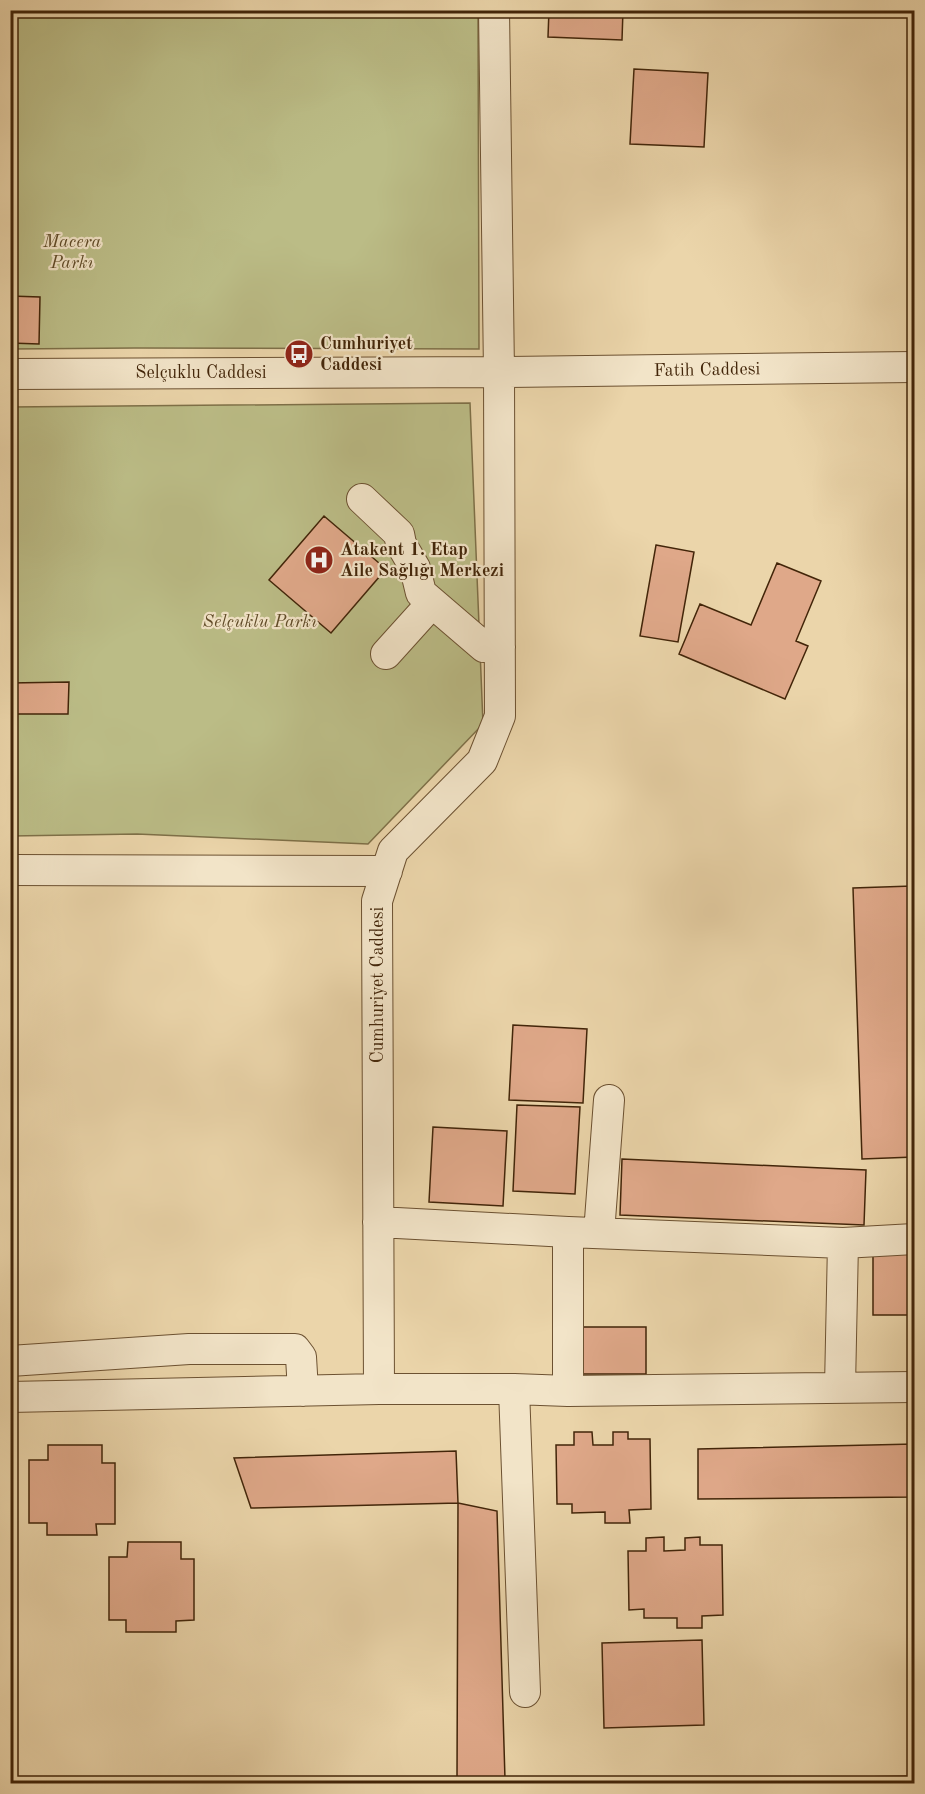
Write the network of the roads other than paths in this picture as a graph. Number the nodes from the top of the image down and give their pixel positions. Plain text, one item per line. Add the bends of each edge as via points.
1 (495, 10) edge
2 (914, 367) edge
3 (499, 372) junction
4 (10, 374) edge
5 (915, 388) edge
6 (362, 499) dead end
7 (432, 603) junction
8 (500, 647) junction
9 (386, 654) dead end
10 (10, 870) edge
11 (387, 871) junction
12 (609, 1100) dead end
13 (378, 1222) junction
14 (568, 1232) junction
15 (599, 1233) junction
16 (915, 1239) edge
17 (843, 1243) junction
18 (10, 1360) edge
19 (840, 1387) junction
20 (915, 1387) edge
21 (379, 1389) junction
22 (514, 1389) junction
23 (303, 1391) junction
24 (568, 1391) junction
25 (10, 1397) edge
26 (525, 1692) dead end

1 - 3 street, Cumhuriyet Caddesi
2 - 3 street, Fatih Caddesi
2 - 5 street
3 - 4 street, Selçuklu Caddesi
3 - 8 street, Cumhuriyet Caddesi
6 - 7 street via 399,534 415,568 421,593
7 - 8 street via 484,647
7 - 9 street
8 - 11 street, Cumhuriyet Caddesi via 500,716 482,761 393,851
10 - 11 street
11 - 13 street, Cumhuriyet Caddesi via 377,901
12 - 15 street
13 - 14 street
13 - 21 street, Cumhuriyet Caddesi
14 - 15 street
14 - 24 street
15 - 17 street
16 - 17 street
17 - 19 street
18 - 23 street via 189,1349 295,1349 301,1357
19 - 20 street
19 - 24 street
21 - 22 street
21 - 23 street
22 - 24 street
22 - 26 street
23 - 25 street

